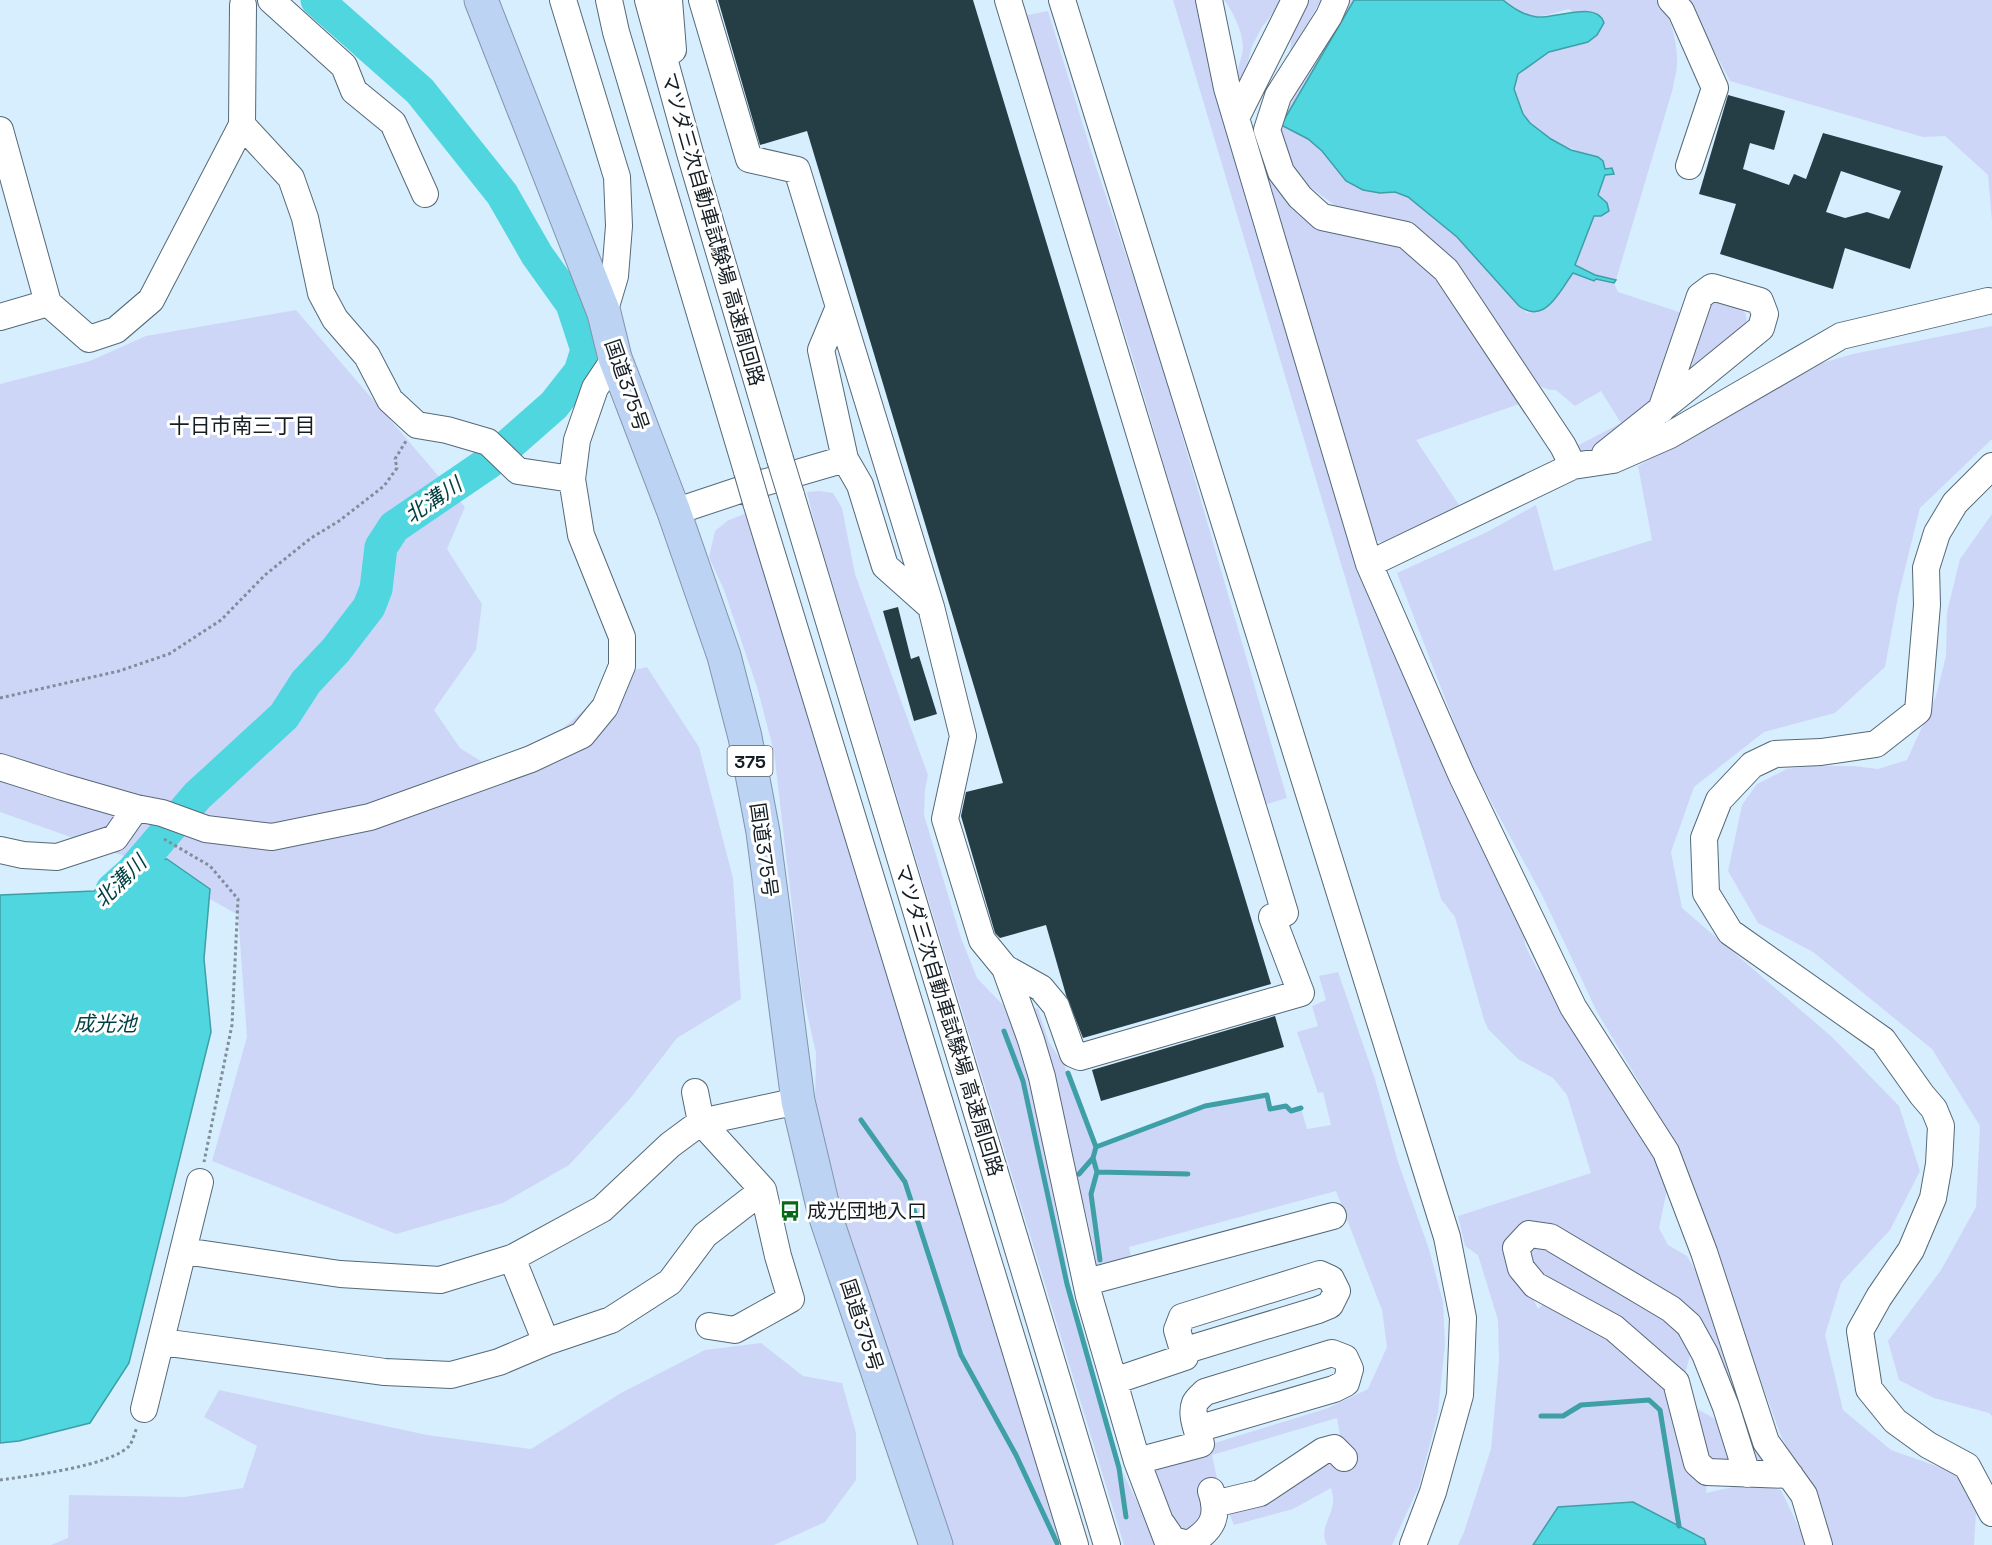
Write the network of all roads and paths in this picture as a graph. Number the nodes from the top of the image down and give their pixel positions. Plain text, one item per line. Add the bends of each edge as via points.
1 (271, 0) edge
2 (481, 0) edge
3 (609, 0) edge
4 (648, 0) edge
5 (669, 0) edge
6 (702, 0) edge
7 (1008, 0) edge
8 (1062, 0) edge
9 (1209, 0) edge
10 (1295, 0) edge
11 (1336, 0) edge
12 (1671, 0) edge
13 (243, 2) edge
14 (564, 6) edge
15 (675, 101) junction
16 (1236, 118) junction
17 (242, 125) junction
18 (0, 130) edge
19 (1689, 166) dead end
20 (425, 194) dead end
21 (1988, 301) dead end
22 (48, 303) junction
23 (839, 307) junction
24 (604, 313) junction
25 (0, 317) edge
26 (615, 358) junction
27 (1661, 410) junction
28 (417, 425) junction
29 (845, 459) junction
30 (1583, 464) junction
31 (1992, 466) edge
32 (572, 479) junction
33 (674, 512) junction
34 (1369, 564) junction
35 (931, 607) junction
36 (0, 698) edge
37 (0, 767) edge
38 (133, 812) junction
39 (0, 850) edge
40 (1005, 968) junction
41 (695, 1092) dead end
42 (798, 1101) junction
43 (701, 1122) junction
44 (200, 1182) joint
45 (763, 1190) junction
46 (1333, 1216) dead end
47 (184, 1251) junction
48 (512, 1258) junction
49 (1086, 1282) junction
50 (709, 1326) dead end
51 (162, 1342) junction
52 (546, 1342) junction
53 (1701, 1347) junction
54 (1183, 1351) junction
55 (1114, 1380) junction
56 (1681, 1403) junction
57 (144, 1408) joint
58 (1197, 1429) junction
59 (1344, 1458) dead end
60 (1137, 1461) junction
61 (1747, 1474) junction
62 (1790, 1475) junction
63 (0, 1480) edge
64 (1992, 1513) edge
65 (1160, 1521) junction
66 (936, 1545) edge
67 (1075, 1545) edge
68 (1107, 1545) edge
69 (1169, 1545) edge
70 (1413, 1545) edge
71 (1819, 1545) edge

1 - 20 street via 344,66 354,91 393,123
2 - 24 highway, 国道375号 / 375
3 - 67 street, bridge via 756,502
4 - 15 street, マツダ三次自動車試験場 高速周回路
5 - 15 street
6 - 23 street via 749,159 797,170
7 - 40 street via 1285,913 1272,917 1301,993 1080,1057 1073,1054 1056,1006 1041,988
8 - 70 street via 1447,1237 1463,1318 1460,1395 1433,1492
9 - 16 street
10 - 16 street
11 - 30 street via 1278,96 1270,119 1267,130 1281,172 1322,217 1406,235 1446,270 1563,446
12 - 19 street via 1681,11 1715,88
13 - 17 street
14 - 24 street via 617,177 615,276
15 - 68 street, マツダ三次自動車試験場 高速周回路, bridge
16 - 34 street
17 - 22 street via 151,300 116,330 89,339
17 - 28 street via 291,178 305,218 321,293 335,319 367,356 390,400
18 - 22 street
21 - 30 street via 1841,336 1670,435 1613,460
22 - 25 street
23 - 29 street via 821,350
23 - 35 street
24 - 26 highway, 国道375号 / 375
26 - 32 street via 595,388 577,440
26 - 33 highway, 国道375号 / 375
27 - 27 street via 1761,328 1765,314 1760,301 1712,287 1700,296
27 - 30 street
28 - 32 street via 488,442 518,471
28 - 36 path via 395,459 397,468 384,486 339,522 311,537 265,574 221,620 178,649 119,671
29 - 33 street
29 - 35 street via 860,485 885,566
30 - 34 street
31 - 64 street via 1955,502 1937,533 1926,568 1927,605 1918,711 1876,744 1775,754 1752,765 1719,800 1704,838 1706,893 1730,932 1883,1040 1934,1109 1941,1126 1933,1198 1911,1250 1860,1331 1869,1389 1895,1421 1967,1466
32 - 38 street via 581,535 622,637 622,666 605,707 582,735 531,759 380,814 272,837 206,829 162,813
33 - 42 highway, 国道375号 / 375 via 724,656 745,737 763,832
34 - 62 street via 1461,774 1574,1007 1666,1152 1704,1252 1766,1442
35 - 40 street via 963,736 945,819 982,940
37 - 38 street
38 - 39 street via 115,838 57,857
38 - 44 path via 210,866 238,898 232,1025
40 - 49 street via 1042,1077
41 - 43 street
42 - 43 street
42 - 66 highway, 国道375号 / 375 via 825,1215
43 - 45 street
43 - 48 street via 670,1145 602,1209
44 - 47 street
45 - 50 street via 791,1299 735,1330
45 - 52 street via 705,1235 670,1282 611,1320
46 - 49 street
47 - 48 street via 340,1274 441,1280
47 - 51 street
48 - 52 street
49 - 55 street
51 - 52 street via 385,1372 451,1375 499,1362
51 - 57 street
53 - 56 street
53 - 56 street via 1689,1325 1671,1308 1550,1237 1529,1234 1516,1248 1521,1268 1534,1285 1614,1328 1676,1382
53 - 61 street via 1726,1407
54 - 54 street via 1177,1330 1182,1317 1320,1274 1331,1279 1337,1291 1330,1305 1318,1310
54 - 55 street via 1185,1357
55 - 60 street
56 - 61 street via 1696,1463 1707,1472
57 - 63 path via 130,1445 109,1458
58 - 58 street via 1195,1404 1205,1392 1332,1353 1345,1358 1350,1369 1346,1383 1334,1389
58 - 60 street via 1201,1444
59 - 65 street via 1334,1448 1323,1451 1260,1493 1212,1497 1214,1521 1189,1544 1173,1540
60 - 65 street
61 - 62 street
62 - 71 street via 1804,1494
65 - 69 street

